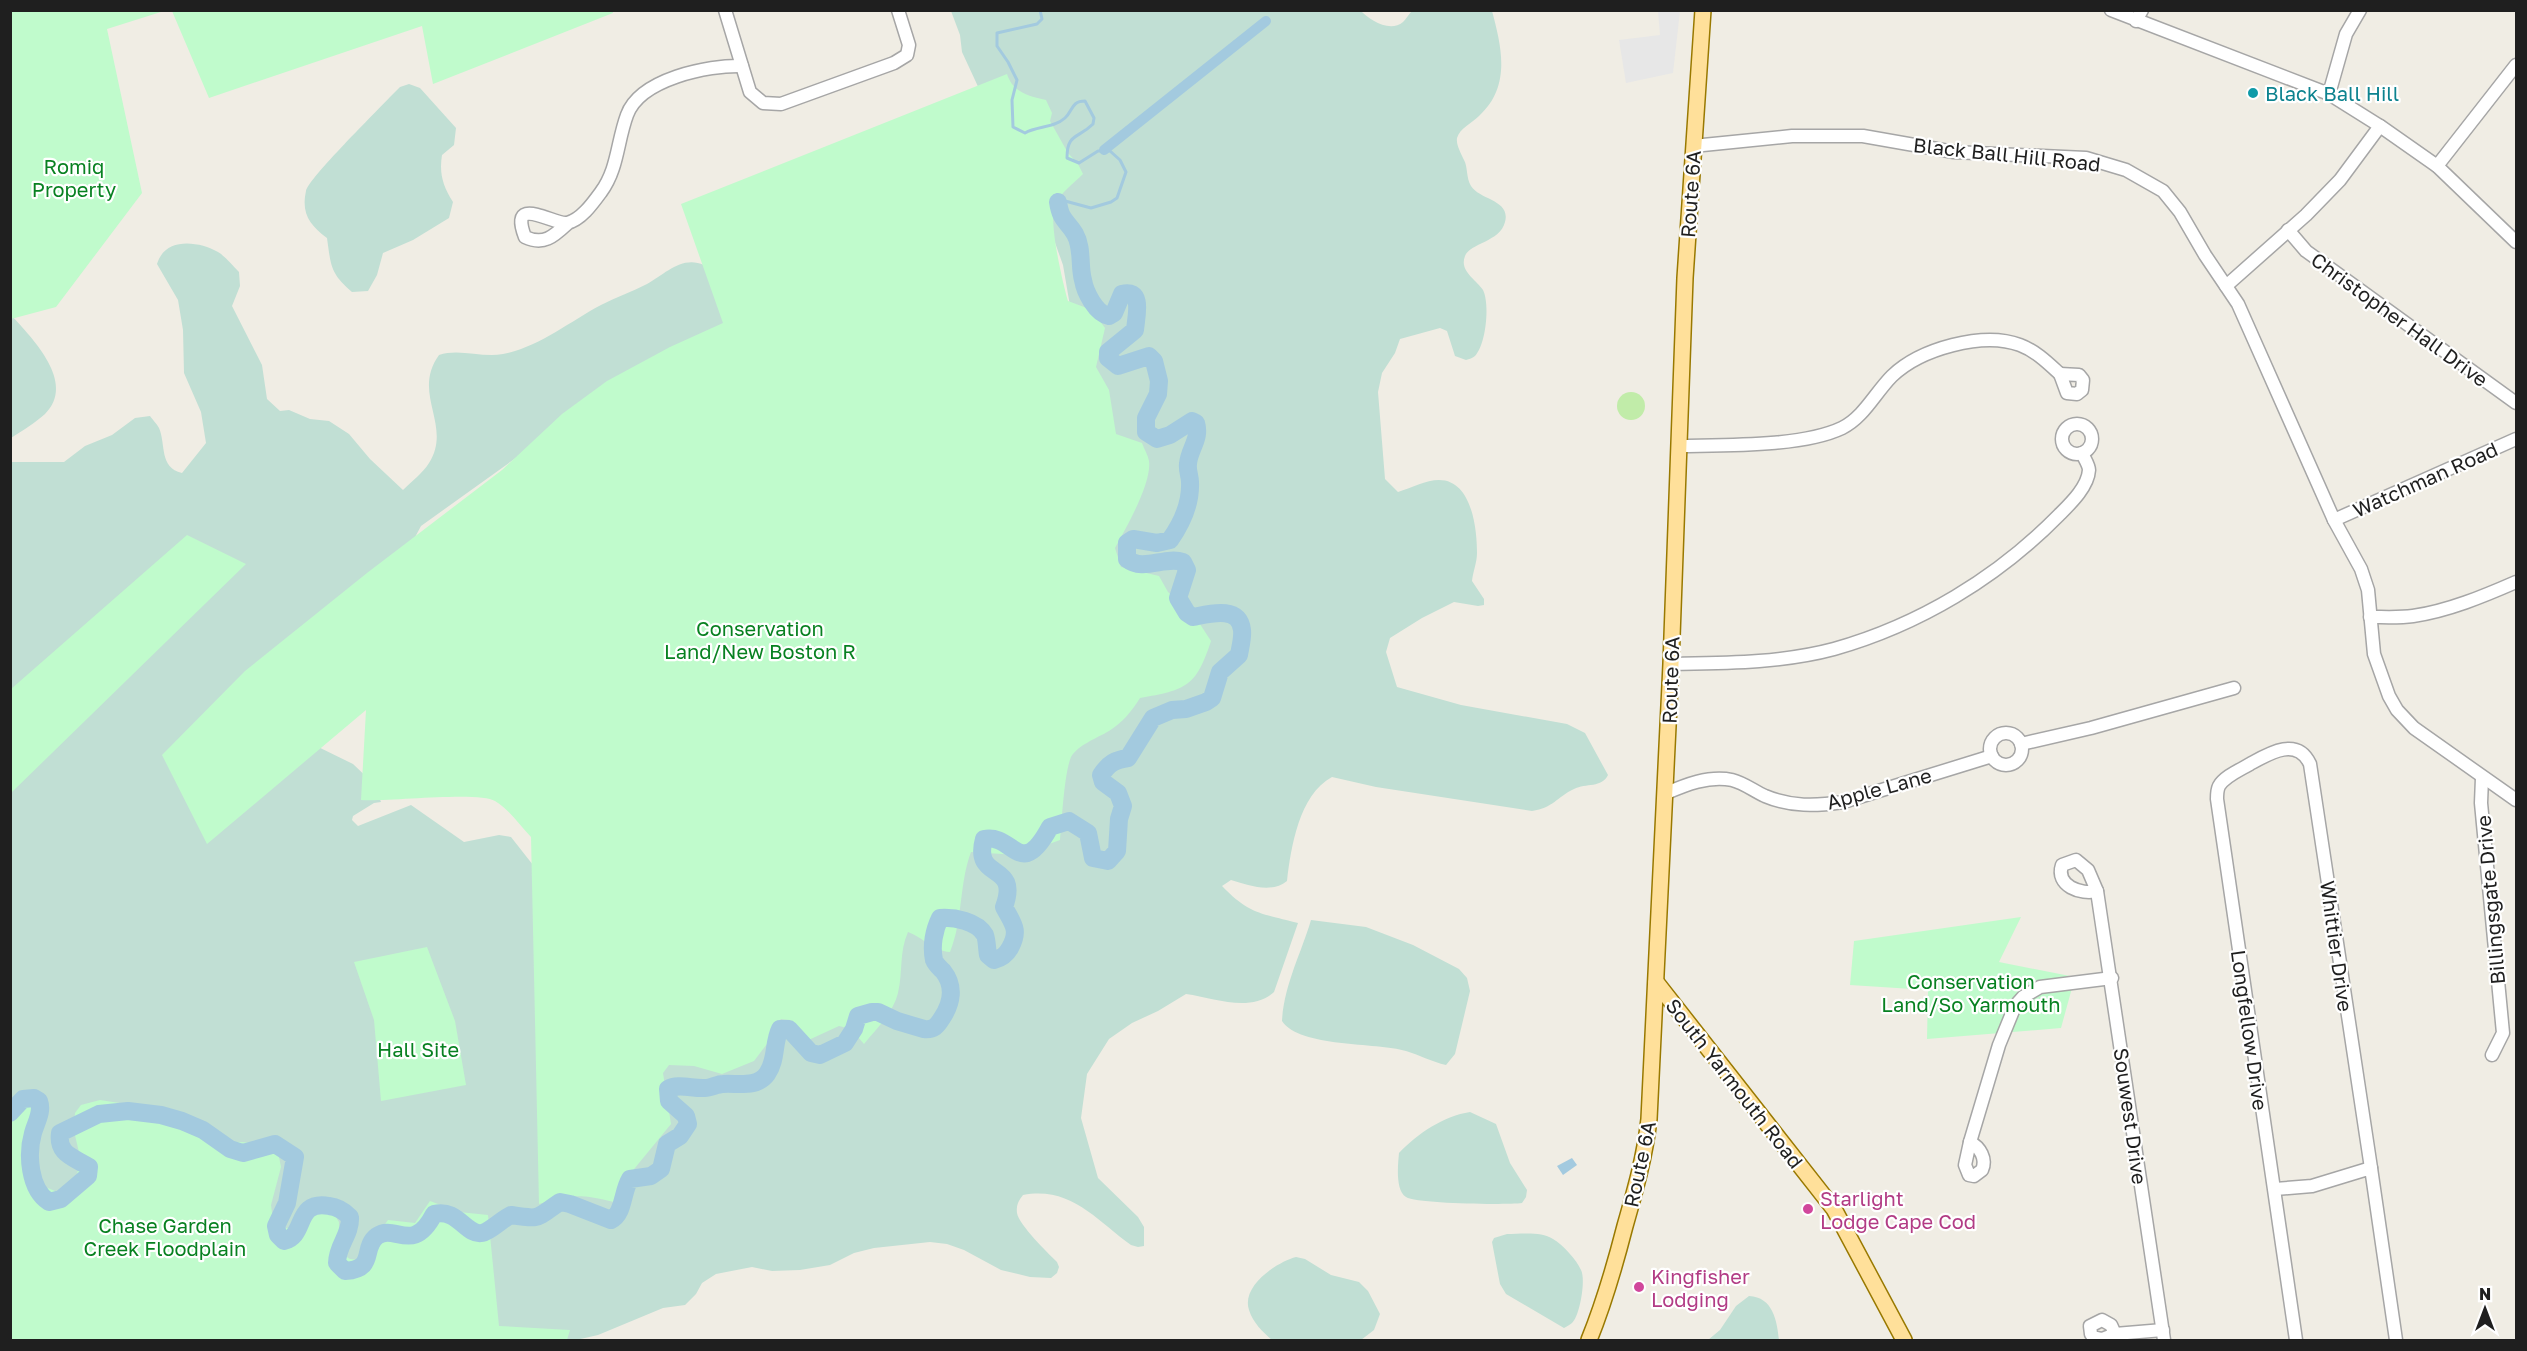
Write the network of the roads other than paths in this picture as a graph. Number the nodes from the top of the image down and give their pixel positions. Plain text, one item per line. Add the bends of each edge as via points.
1 (726, 10) edge
2 (898, 10) edge
3 (1703, 10) edge
4 (2111, 10) edge
5 (2360, 10) edge
6 (2139, 16) edge
7 (2517, 65) edge
8 (742, 66) junction
9 (2329, 94) junction
10 (2380, 126) junction
11 (1693, 146) junction
12 (2437, 166) junction
13 (568, 223) dead end
14 (2288, 230) junction
15 (2517, 242) edge
16 (2226, 286) junction
17 (2060, 374) dead end
18 (2517, 403) edge
19 (2517, 439) edge
20 (1680, 446) junction
21 (2082, 453) dead end
22 (2334, 519) junction
23 (2517, 582) edge
24 (2370, 616) junction
25 (1671, 664) junction
26 (2234, 688) dead end
27 (2021, 744) junction
28 (2276, 750) joint
29 (1992, 756) junction
30 (2482, 778) junction
31 (1664, 794) junction
32 (2517, 800) edge
33 (2097, 891) dead end
34 (2112, 978) junction
35 (1656, 982) junction
36 (2492, 1055) dead end
37 (1970, 1142) dead end
38 (2371, 1168) junction
39 (2275, 1189) junction
40 (2115, 1335) dead end
41 (2163, 1335) edge
42 (1589, 1341) edge
43 (1904, 1341) edge
44 (2296, 1341) edge
45 (2396, 1341) edge

1 - 8 street
2 - 8 street via 909,45 907,54 812,93 774,105 763,103 750,92
3 - 11 main road, Route 6A
4 - 6 street
5 - 9 street via 2346,33
6 - 9 street
7 - 12 street
8 - 13 street via 706,69 660,83 645,93 626,117 609,181 582,215
9 - 10 street
10 - 12 street
10 - 14 street via 2340,180
11 - 16 street, Black Ball Hill Road via 1792,136 1863,136 1954,152 2070,156 2102,161 2137,174 2163,190
11 - 20 main road, Route 6A
12 - 15 street
14 - 16 street
14 - 18 street, Christopher Hall Drive via 2306,251
16 - 22 street, Black Ball Hill Road via 2238,304
17 - 20 street via 2042,358 2014,343 1992,340 1957,344 1910,362 1883,386 1857,418 1842,428 1804,438
19 - 22 street, Watchman Road
20 - 25 main road, Route 6A
21 - 25 street via 2089,471 2085,483 2047,528 1983,580 1924,614 1833,649 1784,658
22 - 24 street, Black Ball Hill Road via 2364,575
23 - 24 street via 2428,613
24 - 30 street, Black Ball Hill Road via 2378,671 2397,710 2414,728
25 - 31 main road, Route 6A
26 - 27 street
27 - 29 street, Apple Lane via 2021,755 2015,763 2004,765
27 - 29 street via 2010,734 2000,735 1993,741
28 - 38 street, Whittier Drive via 2300,752 2310,764
28 - 39 street, Longfellow Drive via 2223,781 2217,793
29 - 31 street, Apple Lane via 1822,805 1783,803 1740,783 1719,779 1689,784
30 - 32 street, Black Ball Hill Road
30 - 36 street, Billingsgate Drive via 2481,803 2503,1033
31 - 35 main road, Route 6A
33 - 34 street, Souwest Drive
34 - 37 street via 2040,987 2015,1006
34 - 41 street, Souwest Drive
35 - 42 main road, Route 6A via 1645,1150 1612,1276
35 - 43 main road, South Yarmouth Road via 1834,1209
38 - 39 street via 2312,1186
38 - 45 street, Whittier Drive
39 - 44 street, Longfellow Drive
40 - 41 street

